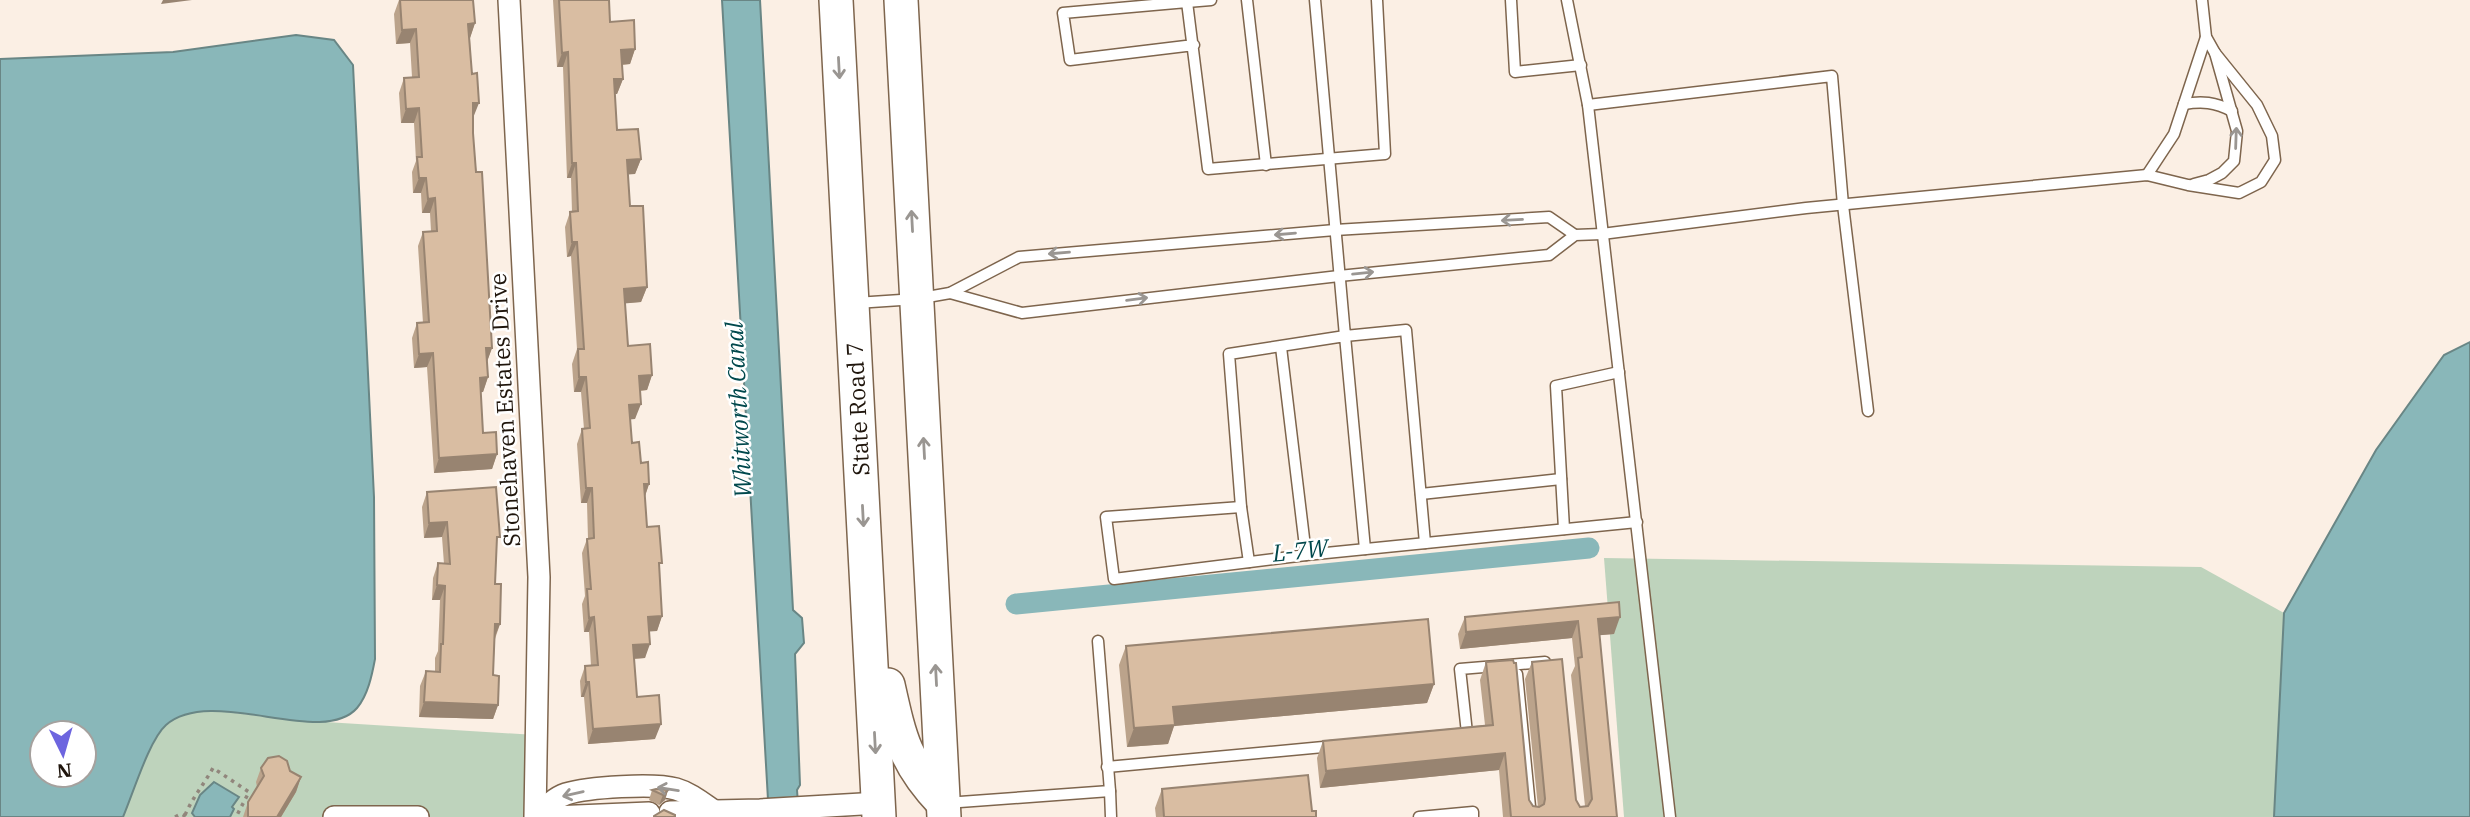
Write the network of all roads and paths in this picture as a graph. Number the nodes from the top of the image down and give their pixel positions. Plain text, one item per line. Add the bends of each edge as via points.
1 (509, 0) edge
2 (836, 0) edge
3 (901, 0) edge
4 (1211, 0) edge
5 (1247, 0) edge
6 (1315, 0) edge
7 (1377, 0) edge
8 (1511, 0) edge
9 (1567, 0) edge
10 (2202, 0) edge
11 (1187, 2) junction
12 (2206, 37) junction
13 (1194, 46) junction
14 (2215, 53) junction
15 (1581, 65) junction
16 (2184, 104) junction
17 (1588, 105) junction
18 (2232, 111) junction
19 (1329, 159) junction
20 (1266, 165) junction
21 (2147, 175) junction
22 (2188, 185) junction
23 (1843, 205) junction
24 (1335, 230) junction
25 (1602, 234) junction
26 (1575, 235) junction
27 (1339, 276) junction
28 (950, 293) junction
29 (916, 299) junction
30 (852, 304) junction
31 (1345, 336) junction
32 (1281, 346) junction
33 (1619, 372) junction
34 (1868, 411) dead end
35 (1561, 479) junction
36 (1421, 494) junction
37 (1241, 507) junction
38 (1637, 522) junction
39 (1564, 529) junction
40 (1425, 543) junction
41 (1365, 549) junction
42 (1306, 555) junction
43 (1249, 562) junction
44 (866, 580) junction
45 (1098, 641) dead end
46 (1562, 661) edge
47 (1516, 665) junction
48 (1453, 735) edge
49 (1344, 745) edge
50 (1107, 767) junction
51 (617, 789) junction
52 (1110, 791) junction
53 (247, 796) junction
54 (253, 800) edge
55 (944, 810) edge
56 (714, 811) junction
57 (884, 812) edge
58 (186, 816) edge
59 (618, 816) edge
60 (175, 817) edge
61 (236, 817) edge
62 (334, 817) edge
63 (418, 817) edge
64 (536, 817) edge
65 (553, 817) edge
66 (1111, 817) edge
67 (1419, 817) edge
68 (1473, 817) edge
69 (1531, 817) edge
70 (1670, 817) edge

1 - 64 street, Stonehaven Estates Drive via 539,577
2 -> 30 main road, State Road 7
29 -> 3 main road
4 - 11 lane
5 - 20 lane
6 - 19 lane
7 - 19 lane via 1385,154
8 - 15 lane via 1515,72
9 - 15 lane
10 - 12 lane
11 - 13 lane
11 - 13 lane via 1063,13 1070,60
12 - 14 lane
12 - 16 lane
13 - 20 lane via 1208,169
14 - 18 lane
14 - 22 lane via 2257,105 2272,136 2275,160 2261,182 2239,194
15 - 17 lane
16 - 18 lane via 2200,101
16 - 21 lane via 2174,134
17 - 23 lane via 1832,76
17 - 25 lane
22 -> 18 lane via 2222,173 2234,161 2237,131
19 - 20 lane
19 - 24 lane
21 - 22 lane
21 - 23 lane
23 - 25 lane
23 - 34 lane
26 -> 24 lane via 1549,217
24 - 27 lane
24 -> 28 lane via 1019,257
25 - 26 lane
25 - 33 lane
27 -> 26 lane via 1549,255
28 -> 27 lane via 1023,313
27 - 31 lane
28 - 29 lane
29 - 30 lane
55 -> 29 main road
30 -> 44 main road, State Road 7
31 - 32 lane
31 - 36 lane via 1406,330
31 - 41 lane
32 - 37 lane via 1229,354
32 - 42 lane
33 - 35 lane via 1556,386
33 - 38 lane
35 - 36 lane
35 - 39 lane
36 - 40 lane
37 - 43 lane
37 - 43 lane via 1106,517 1114,579
38 - 39 lane
38 - 70 lane
39 - 40 lane
40 - 41 lane
41 - 42 lane
42 - 43 lane
44 - 55 main road via 898,732 912,767
44 -> 57 main road, State Road 7
45 - 50 lane
46 - 47 lane
47 - 48 lane via 1460,669 1467,733
47 - 69 lane
49 - 50 lane
50 - 52 lane
56 -> 51 street, Stonehaven Estates Drive via 691,795 663,786
51 - 59 street
51 -> 64 street, Stonehaven Estates Drive via 566,794
52 - 55 lane
52 - 66 lane
53 - 54 path
53 - 58 path via 249,792 213,768 194,794
53 - 61 path
56 - 57 street via 805,808
56 - 59 street
58 - 60 path
59 - 65 street
62 - 63 street
67 - 68 lane via 1473,812

